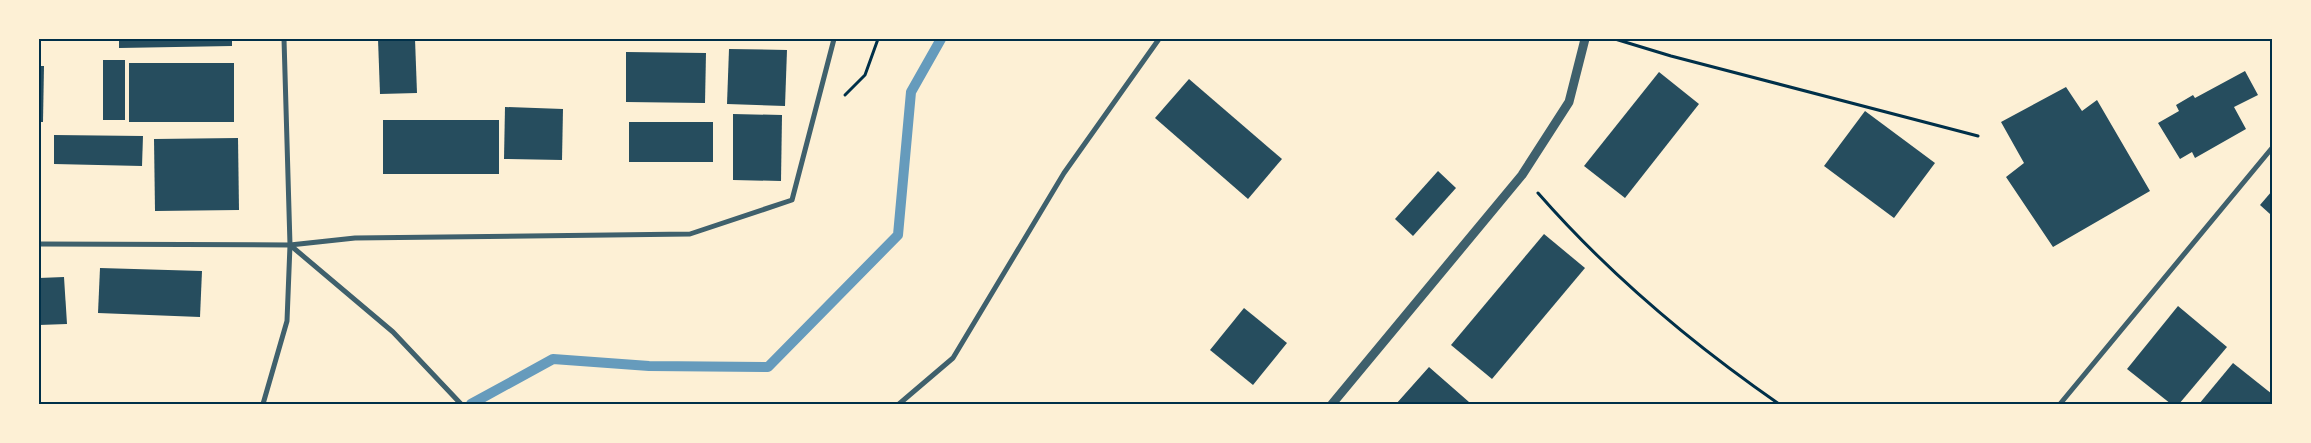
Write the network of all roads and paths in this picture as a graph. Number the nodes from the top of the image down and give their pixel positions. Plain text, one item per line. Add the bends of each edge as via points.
1 (284, 39) edge
2 (834, 39) edge
3 (878, 39) edge
4 (1159, 39) edge
5 (1584, 39) edge
6 (1615, 39) edge
7 (845, 95) dead end
8 (1978, 136) dead end
9 (2272, 148) edge
10 (1522, 175) junction
11 (39, 244) edge
12 (290, 245) junction
13 (263, 404) edge
14 (461, 404) edge
15 (899, 404) edge
16 (1332, 404) edge
17 (1779, 404) edge
18 (2060, 404) edge

1 - 12 street
2 - 12 street via 792,200 690,234 355,238
3 - 7 path via 865,75
4 - 15 street via 1064,173 953,358
5 - 10 street via 1569,102
6 - 8 path
9 - 18 street
10 - 16 street
10 - 17 path via 1647,303 1723,365
11 - 12 street
12 - 13 street via 287,321
12 - 14 street via 394,332

